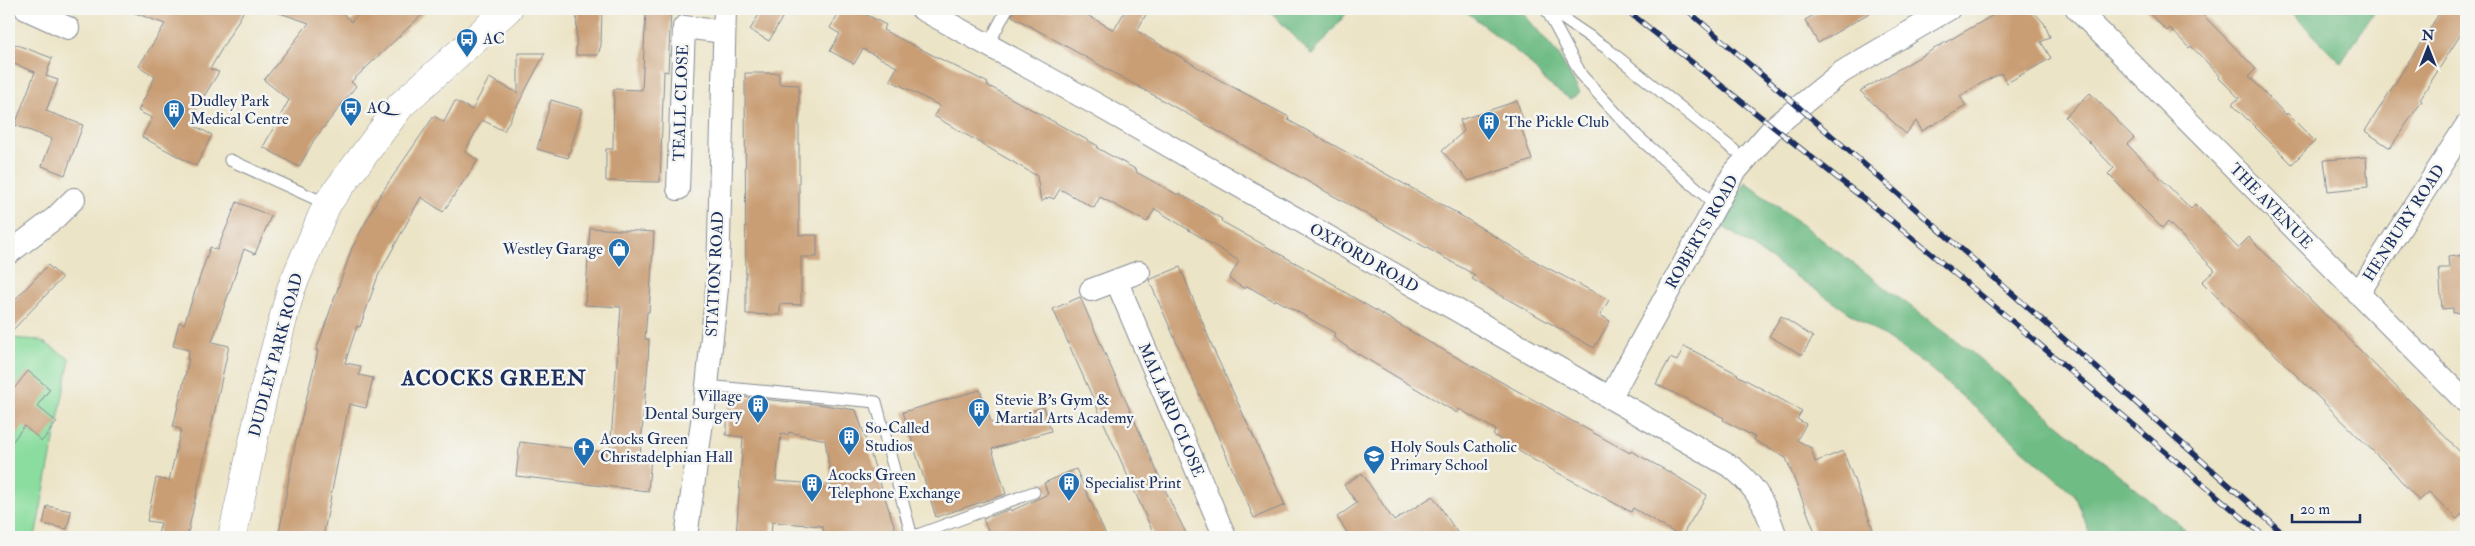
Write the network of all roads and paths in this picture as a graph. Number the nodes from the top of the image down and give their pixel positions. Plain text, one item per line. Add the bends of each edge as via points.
1 (26, 9) edge
2 (508, 9) edge
3 (725, 9) edge
4 (922, 9) edge
5 (1007, 9) edge
6 (1548, 9) edge
7 (1949, 9) edge
8 (2077, 9) edge
9 (68, 28) dead end
10 (724, 32) junction
11 (988, 45) junction
12 (2466, 126) edge
13 (1734, 150) dead end
14 (230, 160) dead end
15 (678, 188) dead end
16 (74, 199) dead end
17 (327, 204) junction
18 (1716, 205) junction
19 (9, 253) edge
20 (1139, 272) dead end
21 (1117, 282) junction
22 (1091, 290) dead end
23 (2358, 294) junction
24 (707, 386) junction
25 (1610, 398) junction
26 (2466, 402) edge
27 (1034, 492) dead end
28 (232, 537) edge
29 (686, 537) edge
30 (912, 537) edge
31 (1225, 537) edge
32 (1776, 537) edge

1 - 9 street
2 - 17 main road, DUDLEY PARK ROAD via 401,105
3 - 10 street, STATION ROAD
4 - 11 street, OXFORD ROAD
5 - 11 lane
6 - 13 lane via 1605,47
6 - 18 lane via 1582,76 1638,137
7 - 18 street, ROBERTS ROAD via 1842,72 1774,127 1733,174
8 - 23 street, THE AVENUE
10 - 15 street, TEALL CLOSE via 684,27
10 - 24 street, STATION ROAD via 718,278
11 - 25 street, OXFORD ROAD
12 - 23 street, HENBURY ROAD
14 - 17 lane
16 - 19 street
17 - 28 main road, DUDLEY PARK ROAD via 291,289 266,383
18 - 25 street, ROBERTS ROAD
20 - 21 street
21 - 22 street
21 - 31 street, MALLARD CLOSE
23 - 26 street, THE AVENUE
24 - 29 street, STATION ROAD
24 - 30 lane via 876,402
25 - 32 street, OXFORD ROAD via 1733,468 1752,483
27 - 30 lane

